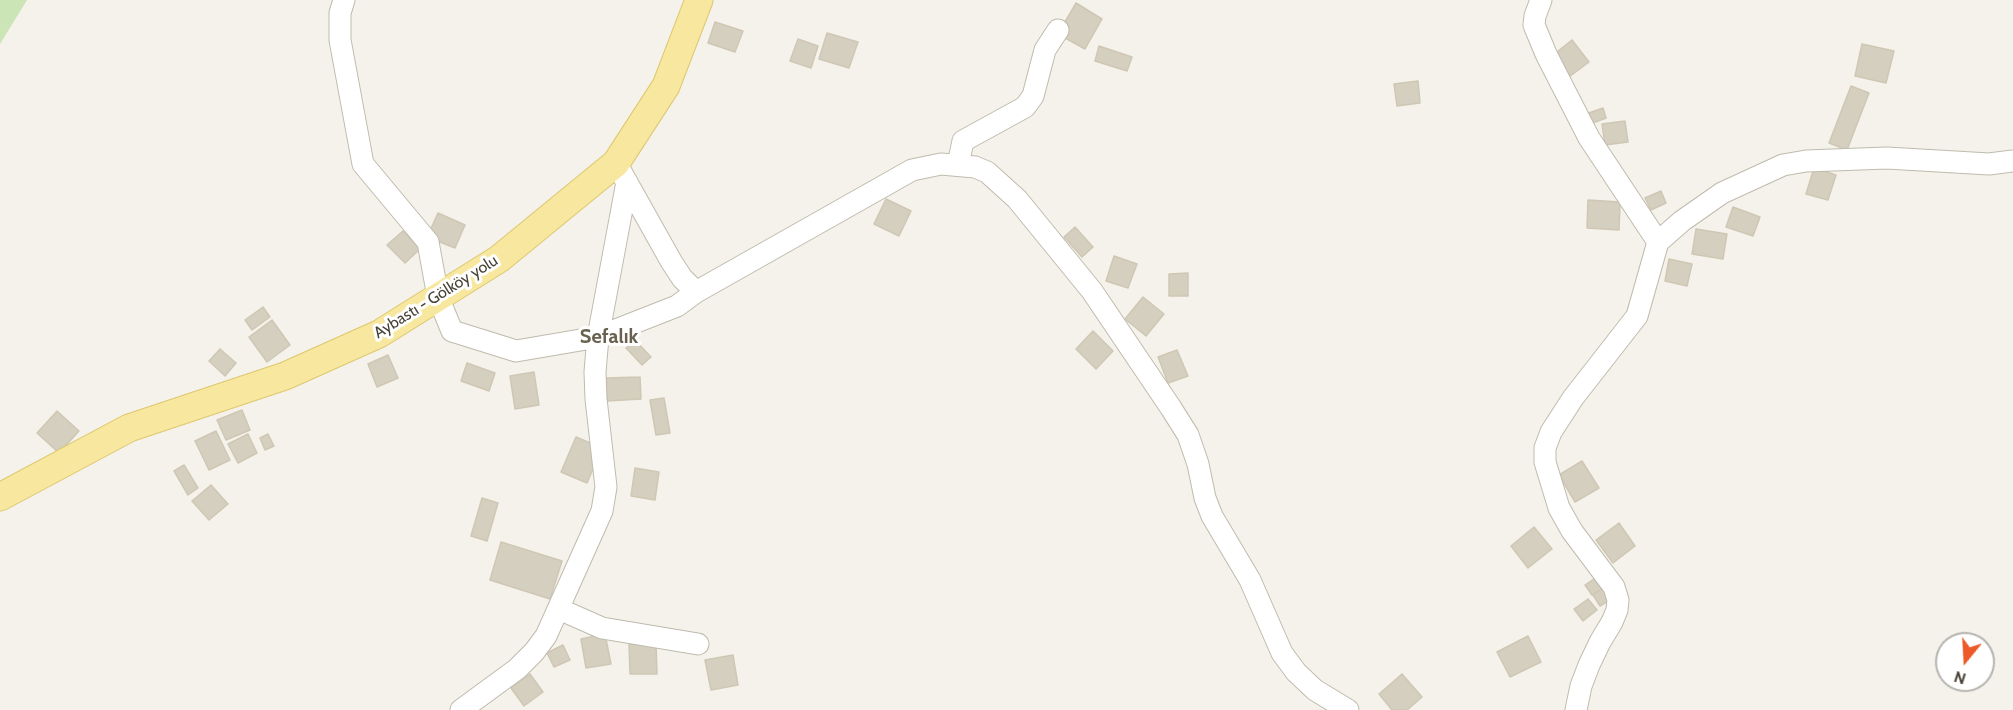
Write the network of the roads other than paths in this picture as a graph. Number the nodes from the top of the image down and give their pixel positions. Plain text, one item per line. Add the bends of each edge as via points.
1 (344, 0) edge
2 (699, 0) edge
3 (1541, 0) edge
4 (1058, 30) dead end
5 (2013, 161) edge
6 (958, 165) junction
7 (621, 173) junction
8 (1658, 242) junction
9 (696, 292) junction
10 (438, 297) junction
11 (598, 338) junction
12 (0, 497) edge
13 (559, 609) junction
14 (698, 644) dead end
15 (461, 710) edge
16 (1347, 710) edge
17 (1576, 710) edge

1 - 10 street via 340,40 363,164 428,242
2 - 7 main road, Aybastı - Gölköy yolu via 666,86
3 - 8 street via 1534,25 1546,54 1589,138
4 - 6 street via 1045,50 1029,102 963,141
5 - 8 street via 1989,164 1887,158 1784,165 1722,193
6 - 9 street via 912,170
6 - 16 street via 975,166 987,172 1017,199 1092,291 1188,435 1212,516 1250,580 1282,653 1315,690
7 - 9 street via 671,261
7 - 10 main road, Aybastı - Gölköy yolu
7 - 11 street
8 - 17 street via 1637,315 1573,398 1545,448 1545,462 1559,508 1609,579 1618,600 1612,622 1589,665
9 - 11 street via 677,306
10 - 11 street via 452,331 516,351
10 - 12 main road, Aybastı - Gölköy yolu via 380,334 285,376 129,428
11 - 13 street via 596,399 606,487 602,511
13 - 14 street via 602,628
13 - 15 street via 534,652

